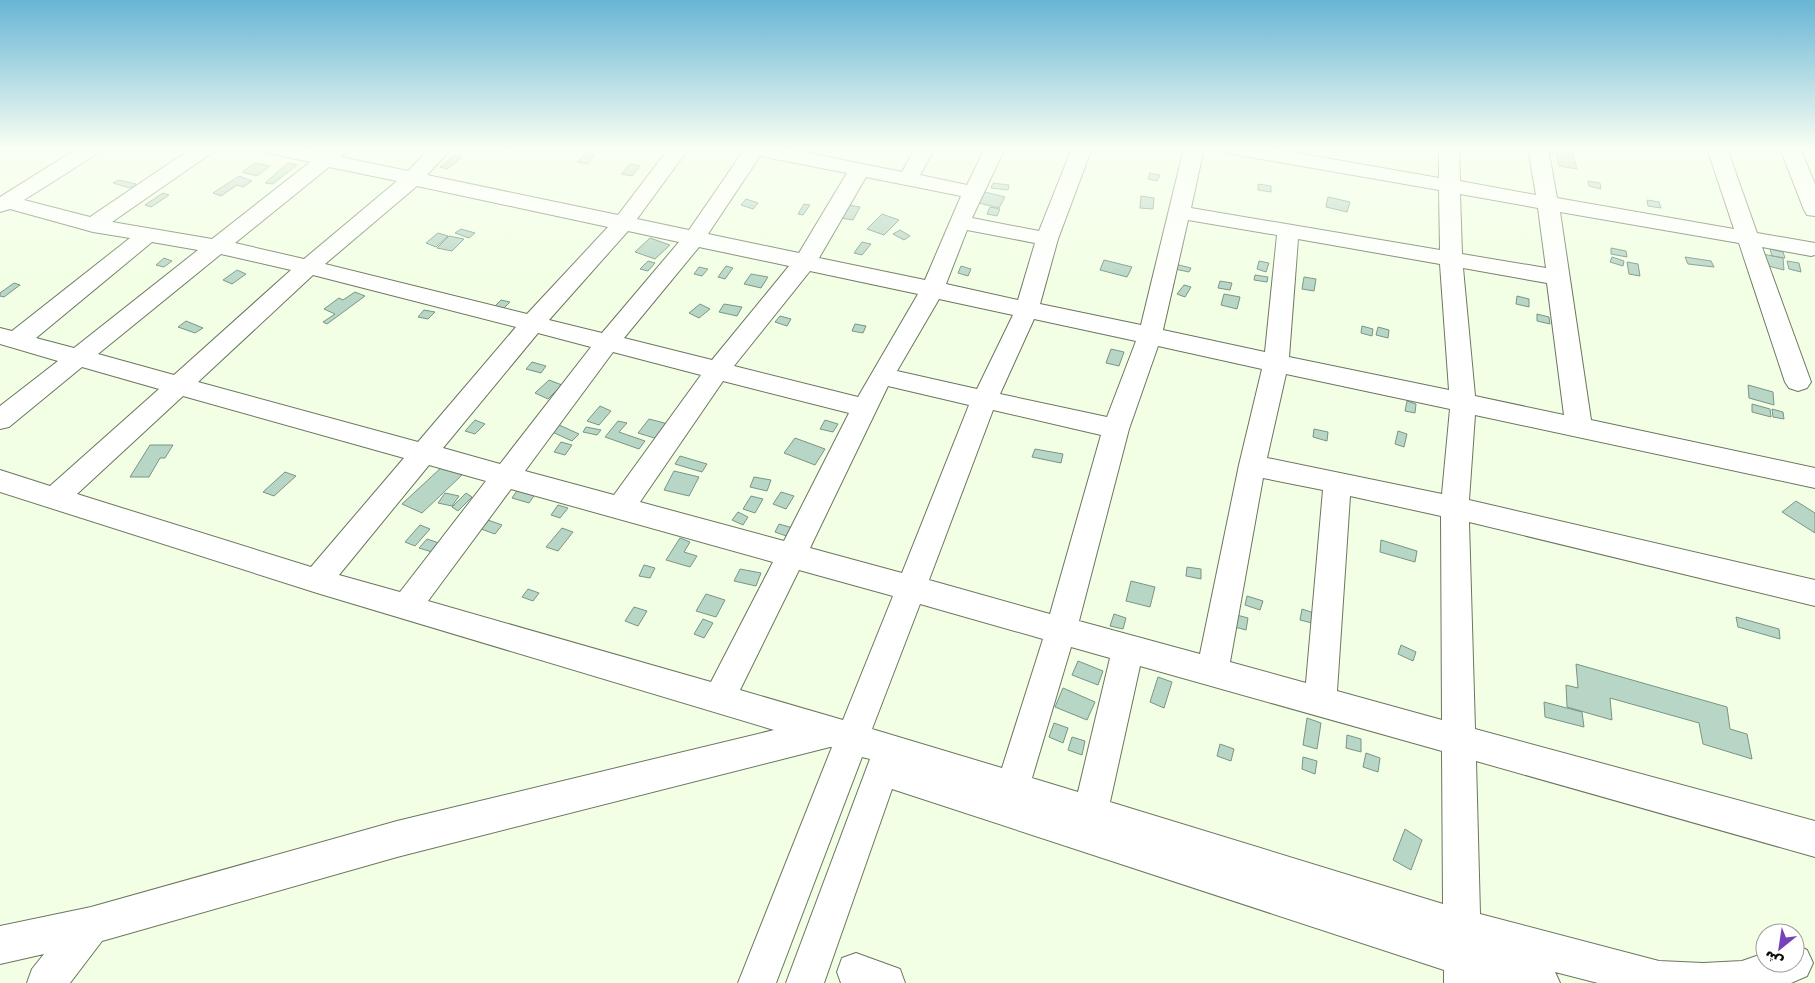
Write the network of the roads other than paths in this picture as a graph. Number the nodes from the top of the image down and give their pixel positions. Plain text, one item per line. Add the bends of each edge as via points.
1 (20, 194) edge
2 (139, 194) edge
3 (281, 194) edge
4 (393, 194) edge
5 (485, 194) edge
6 (645, 194) edge
7 (724, 194) edge
8 (845, 194) edge
9 (972, 194) edge
10 (1064, 194) edge
11 (1183, 194) edge
12 (1450, 194) edge
13 (1490, 194) edge
14 (1546, 194) edge
15 (1733, 194) edge
16 (1808, 194) edge
17 (4, 204) edge
18 (1548, 204) junction
19 (1815, 210) edge
20 (1179, 212) junction
21 (959, 222) junction
22 (623, 224) junction
23 (93, 225) junction
24 (1288, 232) junction
25 (146, 236) junction
26 (1748, 238) junction
27 (694, 239) junction
28 (1047, 239) junction
29 (215, 246) junction
30 (1811, 249) dead end
31 (1451, 259) junction
32 (805, 262) junction
33 (309, 267) junction
34 (1557, 277) junction
35 (932, 290) junction
36 (1027, 310) junction
37 (531, 325) junction
38 (1150, 336) junction
39 (8, 338) edge
40 (606, 344) junction
41 (76, 357) junction
42 (1276, 363) junction
43 (717, 371) junction
44 (881, 376) junction
45 (1798, 382) dead end
46 (179, 386) junction
47 (985, 398) junction
48 (1462, 403) junction
49 (865, 408) junction
50 (0, 420) edge
51 (1116, 428) junction
52 (1579, 428) junction
53 (423, 453) junction
54 (1252, 464) junction
55 (505, 476) junction
56 (1815, 478) edge
57 (0, 481) edge
58 (1337, 483) junction
59 (55, 498) junction
60 (620, 508) junction
61 (1455, 508) junction
62 (791, 555) junction
63 (316, 581) junction
64 (911, 588) junction
65 (1815, 593) edge
66 (406, 606) junction
67 (1061, 630) junction
68 (1128, 648) junction
69 (1212, 672) junction
70 (720, 698) junction
71 (1320, 701) junction
72 (841, 735) junction
73 (1459, 740) junction
74 (1012, 788) junction
75 (1090, 813) junction
76 (1815, 838) edge
77 (92, 926) junction
78 (0, 944) edge
79 (1462, 956) edge
80 (1763, 973) edge
81 (46, 983) edge
82 (757, 983) edge
83 (805, 983) edge
84 (1541, 983) edge

1 - 17 street
2 - 23 street
3 - 29 street
4 - 33 street
5 - 22 street
6 - 22 street
7 - 27 street
8 - 32 street
9 - 21 street
10 - 28 street
11 - 20 street
12 - 31 street
13 - 18 street
14 - 18 street
15 - 26 street
16 - 19 street
17 - 23 street
18 - 26 street
18 - 34 street
20 - 24 street
20 - 38 street
21 - 28 street
21 - 35 street
22 - 27 street
22 - 37 street
23 - 25 street
24 - 31 street
24 - 42 street
25 - 29 street
25 - 39 street
26 - 30 street
26 - 45 street
27 - 32 street
27 - 40 street
28 - 36 street
29 - 33 street
29 - 41 street
31 - 34 street
31 - 48 street
32 - 35 street
32 - 43 street
33 - 37 street
33 - 46 street
34 - 52 street
35 - 36 street
35 - 44 street
36 - 38 street
36 - 47 street
37 - 40 street
37 - 53 street
38 - 42 street
38 - 51 street
39 - 41 street
40 - 43 street
40 - 55 street
41 - 46 street
41 - 50 street
42 - 48 street
42 - 54 street
43 - 49 street
43 - 60 street
44 - 47 street
44 - 49 street
46 - 53 street
46 - 59 street
47 - 51 street
47 - 64 street
48 - 52 street
48 - 61 street
49 - 62 street
51 - 67 street
52 - 56 street
53 - 55 street
53 - 63 street
54 - 58 street
54 - 69 street
55 - 60 street
55 - 66 street
57 - 59 street
58 - 61 street
58 - 71 street
59 - 63 street
60 - 62 street
61 - 65 street
61 - 73 street
62 - 64 street
62 - 70 street
63 - 66 street
64 - 67 street
64 - 72 street
66 - 70 street
67 - 68 street
67 - 74 street
68 - 69 street
68 - 75 street
69 - 71 street
70 - 72 street
71 - 73 street
72 - 74 street
72 - 77 street via 398,839
72 - 82 street
73 - 76 street
73 - 79 street
74 - 75 street
75 - 79 street
77 - 78 street
77 - 81 street
79 - 80 street via 1659,980 1742,980
79 - 83 street via 882,770
79 - 84 street

